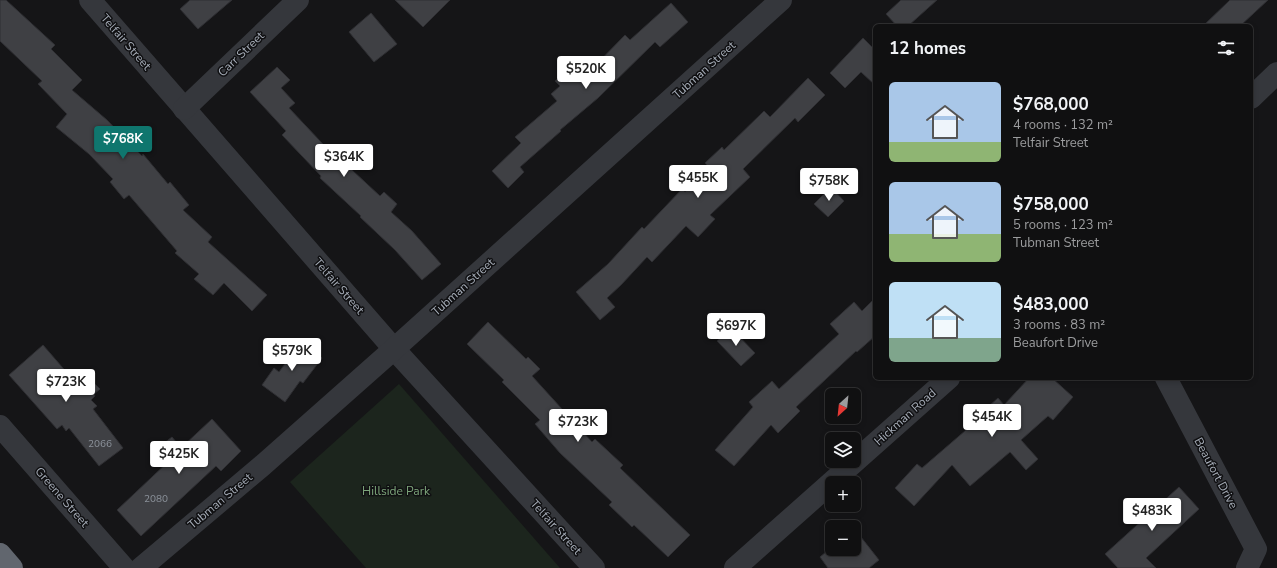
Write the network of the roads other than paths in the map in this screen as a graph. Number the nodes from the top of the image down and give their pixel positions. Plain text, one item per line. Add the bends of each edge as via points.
1 (90, 0) edge
2 (298, 0) edge
3 (781, 0) edge
4 (1277, 73) edge
5 (1253, 96) edge
6 (184, 109) junction
7 (394, 349) junction
8 (947, 380) edge
9 (1167, 380) edge
10 (0, 426) edge
11 (0, 554) edge
12 (12, 568) edge
13 (124, 568) edge
14 (141, 568) edge
15 (594, 568) edge
16 (735, 568) edge
17 (1246, 568) edge

1 - 6 street, Telfair Street
2 - 6 street, Carr Street
3 - 7 street, Tubman Street
4 - 5 street
6 - 7 street, Telfair Street
7 - 14 street, Tubman Street
7 - 15 street, Telfair Street
8 - 16 street, Hickman Road
9 - 17 street, Beaufort Drive via 1256,549
10 - 13 street, Greene Street
11 - 12 highway

